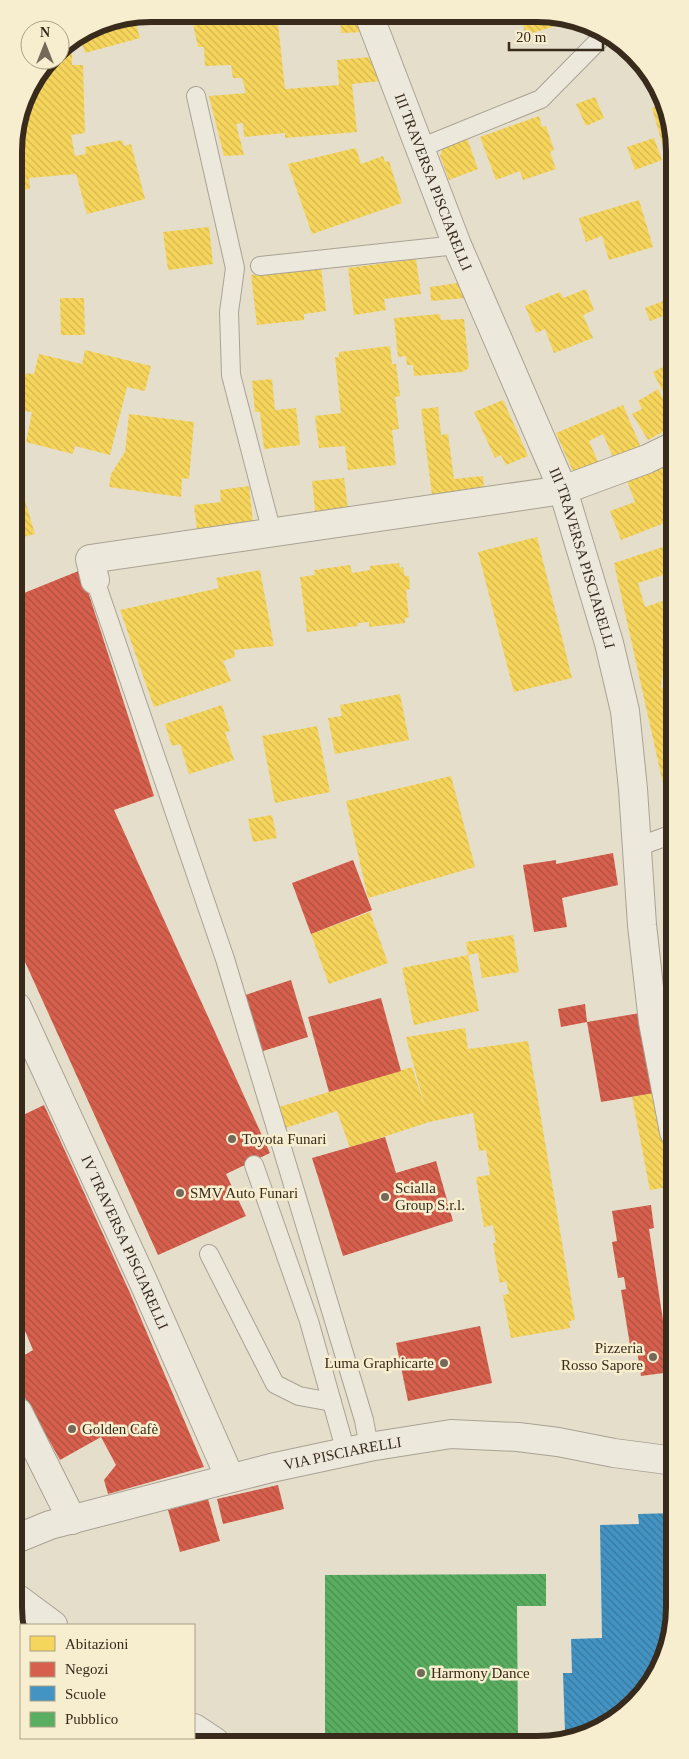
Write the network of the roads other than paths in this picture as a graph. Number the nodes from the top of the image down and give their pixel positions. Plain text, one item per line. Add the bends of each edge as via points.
1 (372, 22) edge
2 (600, 39) edge
3 (196, 96) dead end
4 (420, 148) junction
5 (457, 245) junction
6 (260, 266) dead end
7 (666, 450) edge
8 (563, 490) junction
9 (272, 533) junction
10 (95, 580) joint
11 (666, 837) edge
12 (637, 847) junction
13 (22, 1021) edge
14 (666, 1090) edge
15 (254, 1165) dead end
16 (209, 1254) dead end
17 (332, 1402) junction
18 (22, 1420) edge
19 (358, 1449) junction
20 (666, 1459) edge
21 (230, 1478) junction
22 (72, 1520) junction
23 (22, 1536) edge
24 (22, 1602) edge
25 (52, 1624) edge
26 (195, 1729) edge
27 (205, 1736) edge

1 - 4 street, III TRAVERSA PISCIARELLI
2 - 4 lane via 541,99
3 - 9 lane via 235,268 229,312 231,375
4 - 5 street, III TRAVERSA PISCIARELLI
5 - 6 lane
5 - 8 street, III TRAVERSA PISCIARELLI
7 - 8 street
8 - 9 street
8 - 12 street, III TRAVERSA PISCIARELLI via 625,711
9 - 10 street via 90,559
10 - 19 lane via 225,959 364,1420
11 - 12 lane
12 - 14 street, III TRAVERSA PISCIARELLI via 653,1022
13 - 21 street, IV TRAVERSA PISCIARELLI
15 - 17 lane via 309,1321
16 - 17 lane via 275,1384 299,1396
17 - 19 lane
18 - 22 street
19 - 20 street, VIA PISCIARELLI via 451,1434 558,1442
19 - 21 street, VIA PISCIARELLI
21 - 22 street, VIA PISCIARELLI
22 - 23 street, VIA PISCIARELLI
24 - 25 street
26 - 27 street

